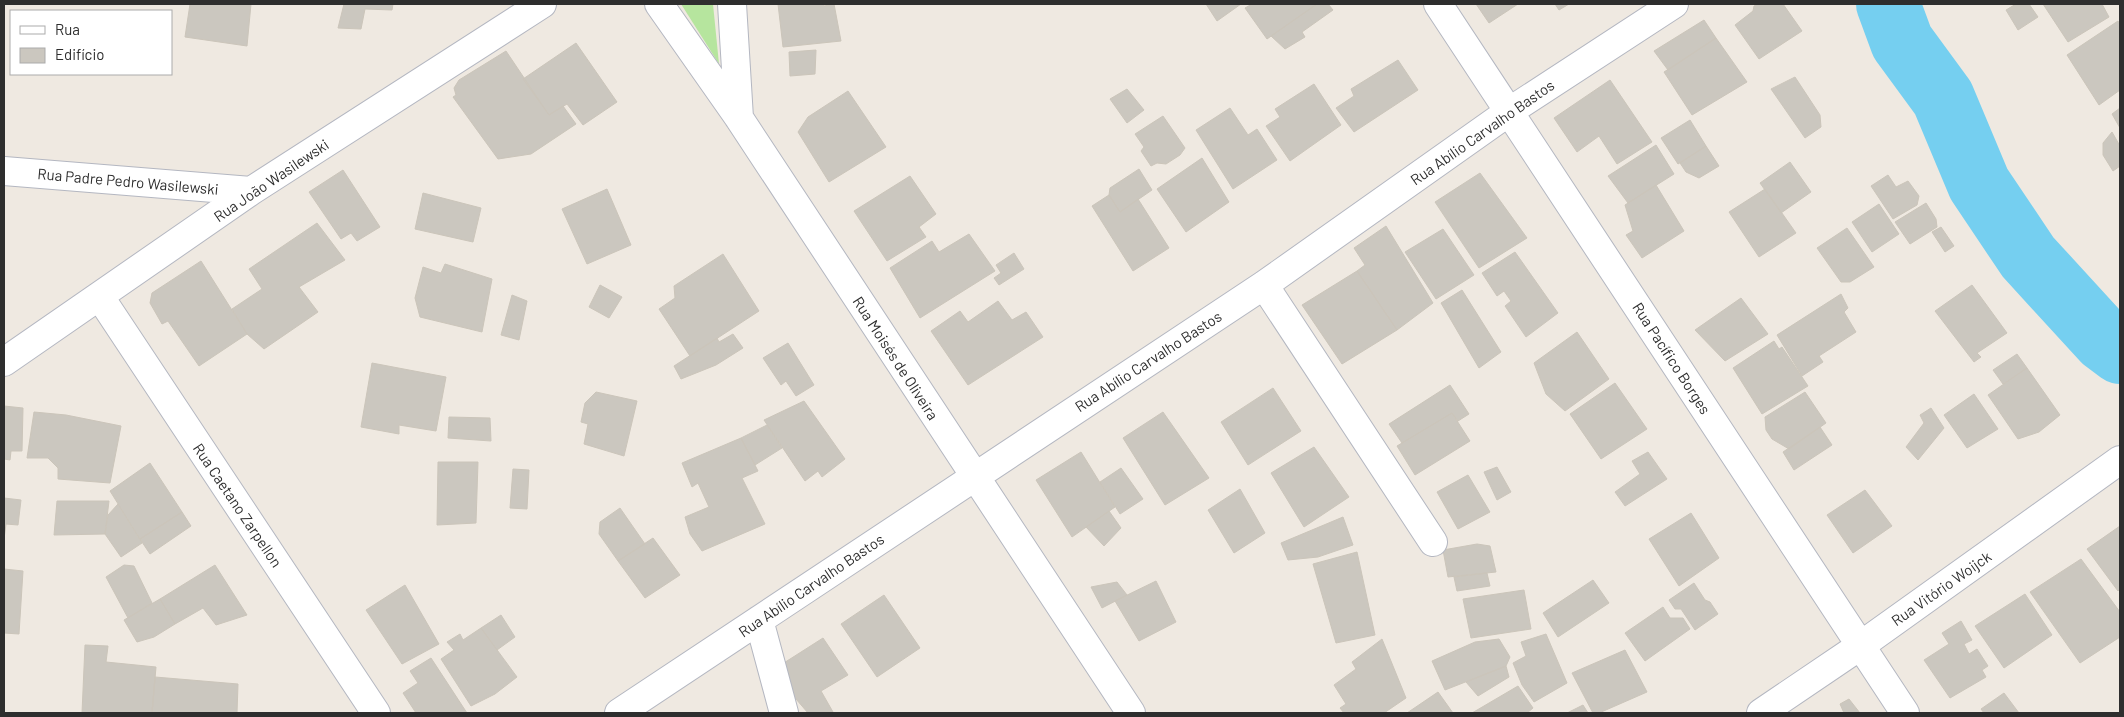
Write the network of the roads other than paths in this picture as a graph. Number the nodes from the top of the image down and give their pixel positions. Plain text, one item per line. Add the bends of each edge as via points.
1 (542, 4) edge
2 (660, 4) edge
3 (732, 4) edge
4 (1438, 4) edge
5 (1674, 4) edge
6 (1510, 111) junction
7 (739, 118) junction
8 (4, 171) edge
9 (251, 191) junction
10 (1264, 285) junction
11 (100, 297) junction
12 (4, 362) edge
13 (2120, 460) edge
14 (974, 477) junction
15 (1433, 542) dead end
16 (759, 620) junction
17 (1860, 646) junction
18 (376, 713) edge
19 (619, 713) edge
20 (784, 713) edge
21 (1131, 713) edge
22 (1761, 713) edge
23 (1906, 713) edge

1 - 9 street, Rua João Wasilewski
2 - 7 street, Rua Moisés de Oliveira
3 - 7 street
4 - 6 street, Rua Pacífico Borges
5 - 6 street, Rua Abílio Carvalho Bastos
6 - 10 street, Rua Abílio Carvalho Bastos
6 - 17 street, Rua Pacífico Borges
7 - 14 street, Rua Moisés de Oliveira
8 - 9 street, Rua Padre Pedro Wasilewski
9 - 11 street, Rua João Wasilewski
10 - 14 street, Rua Abílio Carvalho Bastos
10 - 15 street
11 - 12 street, Rua João Wasilewski
11 - 18 street, Rua Caetano Zarpellon
13 - 17 street, Rua Vitório Woijck
14 - 16 street, Rua Abílio Carvalho Bastos
14 - 21 street, Rua Moisés de Oliveira
16 - 19 street, Rua Abílio Carvalho Bastos
16 - 20 street
17 - 22 street, Rua Vitório Woijck
17 - 23 street, Rua Pacífico Borges

